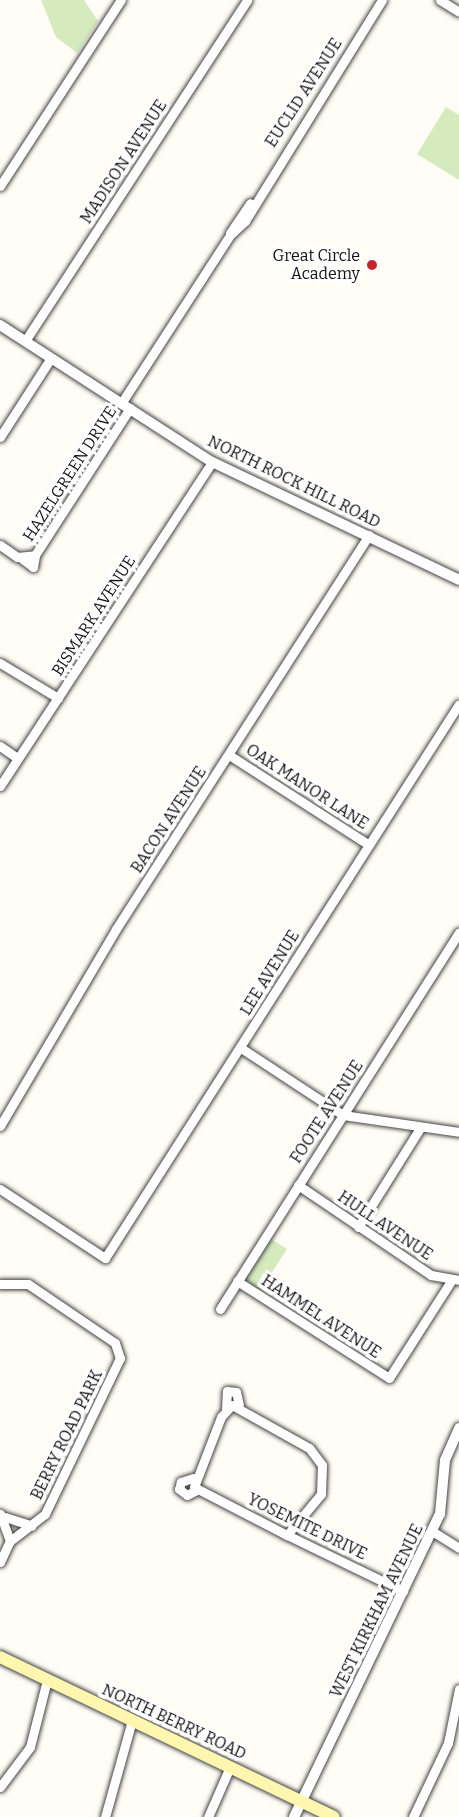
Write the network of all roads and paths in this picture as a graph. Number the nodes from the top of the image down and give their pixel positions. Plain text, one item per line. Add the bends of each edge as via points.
1 (121, 0) edge
2 (247, 0) edge
3 (382, 0) edge
4 (440, 0) edge
5 (459, 12) edge
6 (0, 186) edge
7 (0, 325) edge
8 (25, 341) junction
9 (51, 358) junction
10 (126, 405) junction
11 (0, 437) edge
12 (212, 462) junction
13 (369, 535) junction
14 (0, 545) edge
15 (459, 580) edge
16 (0, 663) edge
17 (58, 698) junction
18 (459, 704) edge
19 (0, 746) edge
20 (229, 755) junction
21 (18, 758) junction
22 (0, 786) edge
23 (369, 845) junction
24 (459, 933) edge
25 (455, 945) edge
26 (241, 1048) junction
27 (343, 1115) junction
28 (0, 1126) edge
29 (420, 1128) junction
30 (459, 1132) edge
31 (298, 1185) junction
32 (0, 1189) edge
33 (358, 1227) junction
34 (237, 1281) junction
35 (455, 1281) edge
36 (0, 1284) edge
37 (220, 1309) dead end
38 (239, 1405) junction
39 (226, 1409) junction
40 (459, 1428) edge
41 (3, 1515) edge
42 (32, 1526) junction
43 (432, 1532) junction
44 (287, 1535) junction
45 (10, 1541) junction
46 (459, 1548) edge
47 (0, 1562) edge
48 (403, 1591) junction
49 (0, 1657) edge
50 (47, 1680) junction
51 (459, 1689) edge
52 (132, 1720) junction
53 (230, 1767) junction
54 (0, 1787) edge
55 (302, 1802) junction
56 (105, 1817) edge
57 (208, 1817) edge
58 (294, 1817) edge
59 (334, 1817) edge
60 (413, 1817) edge

1 - 6 street
2 - 8 street, MADISON AVENUE
3 - 10 street, EUCLID AVENUE via 252,201 237,216 230,235
4 - 5 street
7 - 8 street, NORTH ROCK HILL ROAD
8 - 9 street, NORTH ROCK HILL ROAD
9 - 10 street, NORTH ROCK HILL ROAD
9 - 11 street
10 - 12 street, NORTH ROCK HILL ROAD
10 - 14 street, HAZELGREEN DRIVE via 28,558
12 - 13 street, NORTH ROCK HILL ROAD
12 - 17 street, BISMARK AVENUE
13 - 15 street, NORTH ROCK HILL ROAD
13 - 20 street, BACON AVENUE
16 - 17 street
17 - 21 street, BISMARK AVENUE
18 - 23 street, LEE AVENUE
19 - 21 street
20 - 23 street, OAK MANOR LANE
20 - 28 street, BACON AVENUE via 116,929
21 - 22 street, BISMARK AVENUE
23 - 26 street, LEE AVENUE
24 - 25 street, FOOTE AVENUE
25 - 27 street, FOOTE AVENUE
26 - 27 street
26 - 32 street, LEE AVENUE via 105,1258
27 - 29 street
27 - 31 street, FOOTE AVENUE
29 - 30 street
29 - 33 street
31 - 33 street, HULL AVENUE
31 - 34 street, FOOTE AVENUE
33 - 35 street, HULL AVENUE via 431,1275
34 - 35 street, HAMMEL AVENUE via 389,1378
34 - 37 street, FOOTE AVENUE
36 - 42 street, BERRY ROAD PARK via 28,1284 115,1343 120,1358 45,1514
38 - 39 street
38 - 39 street via 236,1392 228,1391
38 - 44 street via 309,1448 322,1465 321,1494
39 - 44 street, YOSEMITE DRIVE via 195,1485
40 - 43 street, WEST KIRKHAM AVENUE via 445,1460 443,1507
41 - 42 street
41 - 45 street
42 - 45 street, BERRY ROAD PARK
43 - 46 street
43 - 48 street, WEST KIRKHAM AVENUE
44 - 48 street, YOSEMITE DRIVE
45 - 47 street
48 - 55 street, WEST KIRKHAM AVENUE
49 - 50 main road, NORTH BERRY ROAD
50 - 52 main road, NORTH BERRY ROAD
50 - 54 street via 30,1747
51 - 60 street via 448,1743
52 - 53 main road, NORTH BERRY ROAD
52 - 56 street
53 - 55 main road, NORTH BERRY ROAD
53 - 57 street
55 - 58 street, WEST KIRKHAM AVENUE
55 - 59 main road, NORTH BERRY ROAD

